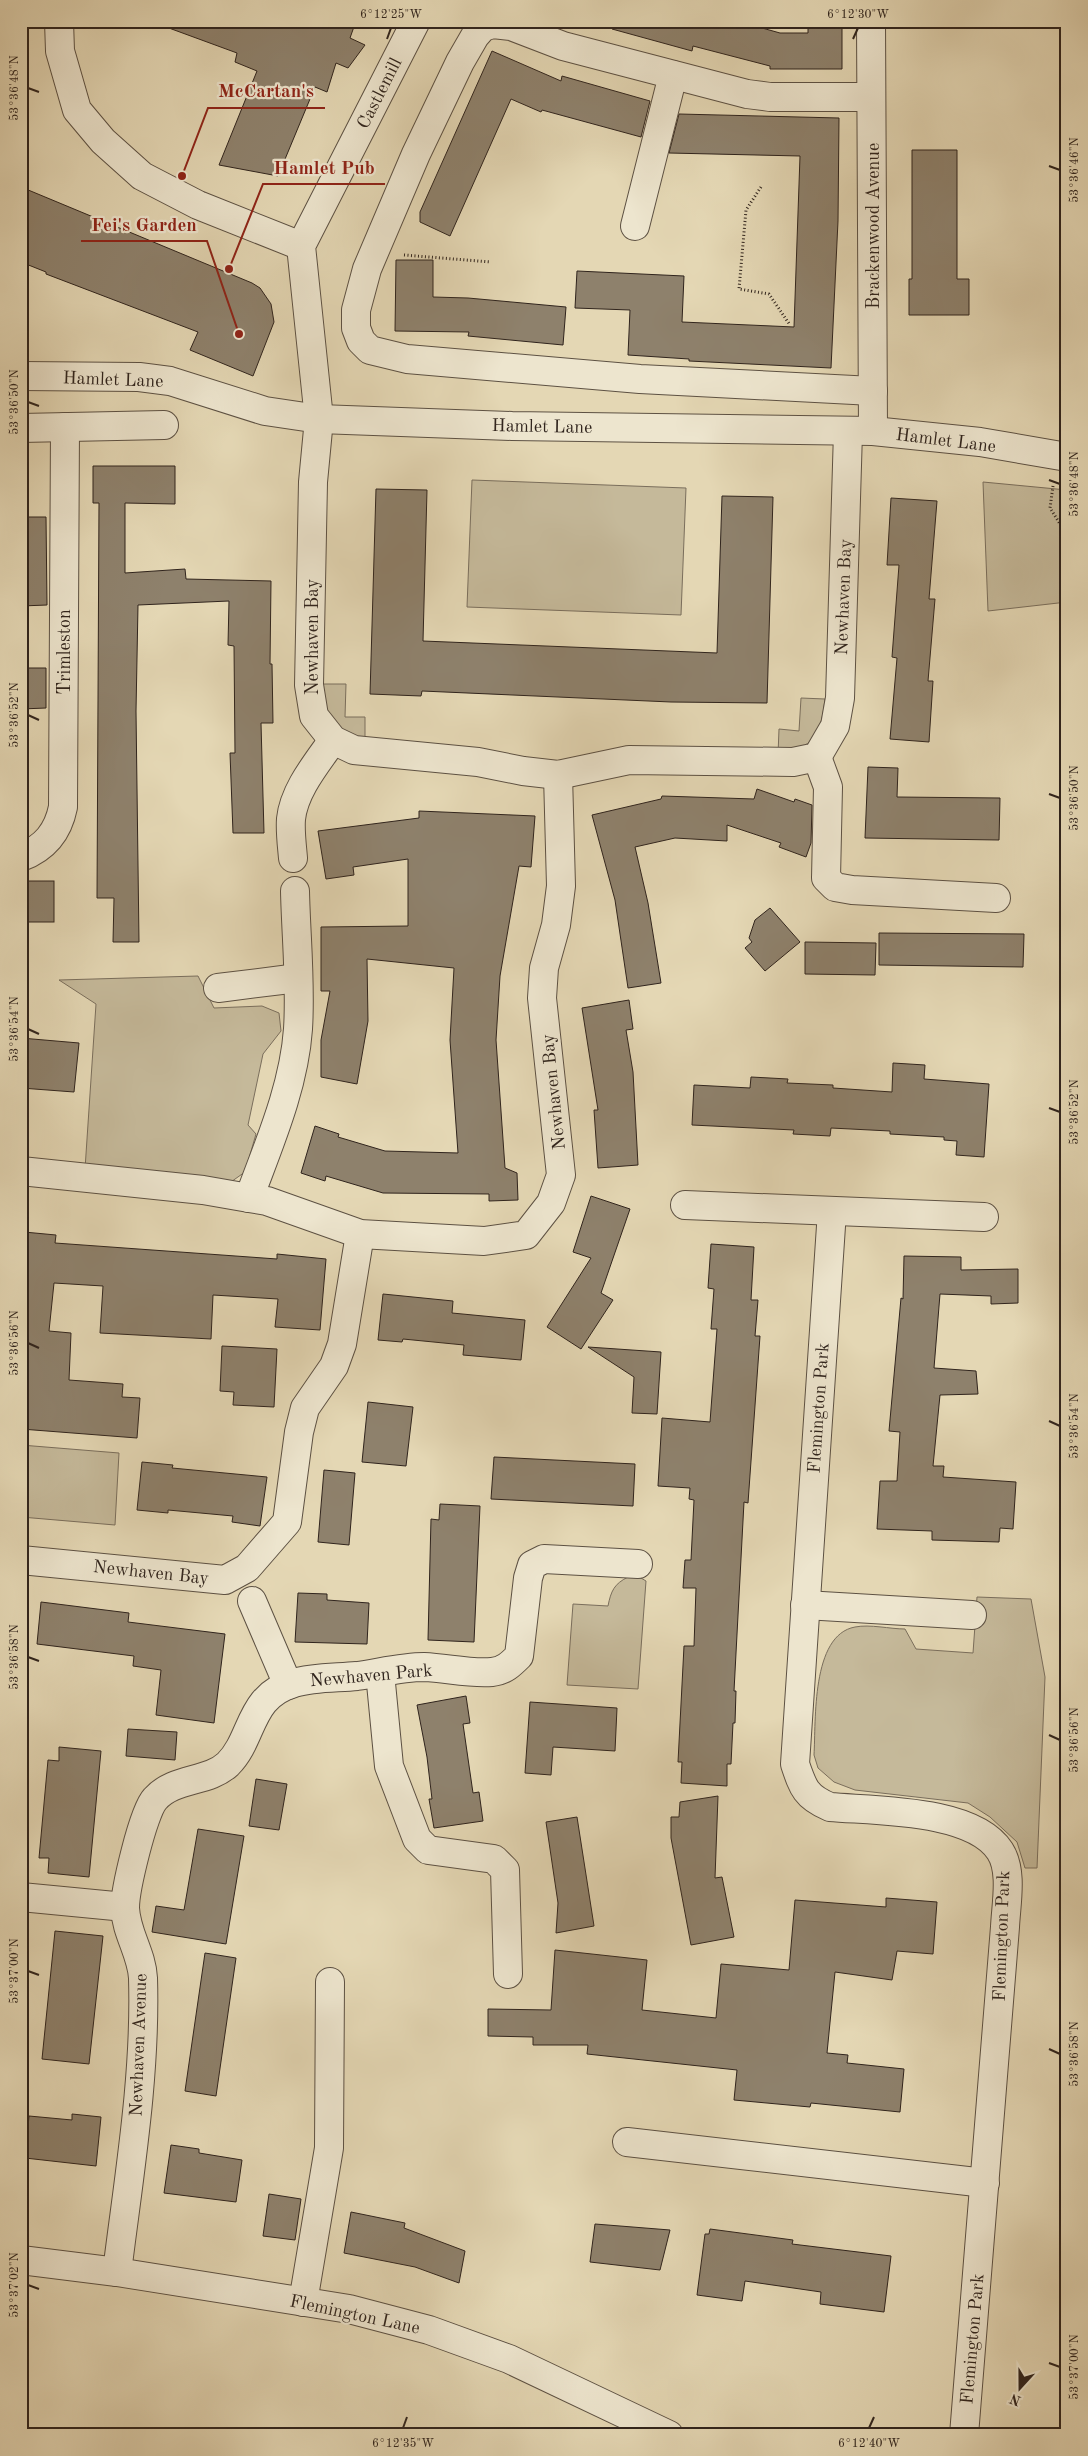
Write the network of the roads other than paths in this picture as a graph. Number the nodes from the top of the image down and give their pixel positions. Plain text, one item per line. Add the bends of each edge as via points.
1 (59, 21) edge
2 (416, 21) edge
3 (871, 21) edge
4 (493, 23) edge
5 (673, 74) junction
6 (872, 98) junction
7 (635, 226) dead end
8 (301, 246) junction
9 (21, 376) edge
10 (874, 392) junction
11 (319, 419) junction
12 (164, 425) dead end
13 (65, 427) junction
14 (21, 428) edge
15 (861, 431) junction
16 (1061, 456) edge
17 (333, 740) junction
18 (817, 757) junction
19 (558, 775) junction
20 (21, 857) edge
21 (293, 858) dead end
22 (295, 891) dead end
23 (996, 898) dead end
24 (298, 978) junction
25 (218, 988) dead end
26 (21, 1171) edge
27 (249, 1198) junction
28 (685, 1205) dead end
29 (832, 1211) junction
30 (984, 1217) dead end
31 (360, 1234) junction
32 (21, 1560) edge
33 (638, 1564) dead end
34 (252, 1601) dead end
35 (805, 1604) junction
36 (972, 1616) dead end
37 (380, 1673) junction
38 (288, 1685) junction
39 (21, 1897) edge
40 (125, 1907) junction
41 (508, 1974) dead end
42 (330, 1982) dead end
43 (626, 2142) dead end
44 (985, 2183) junction
45 (21, 2260) edge
46 (117, 2272) junction
47 (303, 2302) junction
48 (669, 2435) edge
49 (964, 2435) edge

1 - 8 street via 60,51 77,110 103,141 142,176 198,205
2 - 8 street, Castlemill
3 - 6 street, Brackenwood Avenue
4 - 5 street via 511,26 563,46
4 - 10 street via 475,36 460,62 416,154 367,270 356,310 356,328 361,341 370,350 388,356 640,379
5 - 6 street via 770,97
5 - 7 street
6 - 10 street, Brackenwood Avenue
8 - 11 street
9 - 11 street, Hamlet Lane via 170,380 265,412
10 - 15 street, Brackenwood Avenue
11 - 15 street, Hamlet Lane via 512,426
11 - 17 street, Newhaven Bay via 313,482 309,685 314,716
12 - 13 street
13 - 14 street
13 - 20 street, Trimleston via 63,807 52,836 35,852
15 - 16 street, Hamlet Lane via 980,442
15 - 18 street, Newhaven Bay via 840,698 834,726
17 - 19 street, Newhaven Bay via 354,750 478,762
17 - 21 street via 304,783 296,802 292,818
18 - 19 street, Newhaven Bay via 793,762 629,760
18 - 23 street via 828,787 826,878 835,887
19 - 31 street, Newhaven Bay via 561,886 556,925 544,968 542,998 561,1175 551,1203 526,1236 484,1241
22 - 24 street
24 - 25 street
24 - 27 street via 298,1031 287,1086
26 - 27 street, Newhaven Bay via 204,1190
27 - 31 street, Newhaven Bay
28 - 29 street
29 - 30 street
29 - 35 street, Flemington Park
31 - 32 street, Newhaven Bay via 342,1344 334,1366 306,1408 298,1432 287,1522 247,1568 225,1580
33 - 37 street, Newhaven Park via 544,1559 532,1565 519,1656 507,1668 493,1672 422,1667
34 - 38 street
35 - 36 street
35 - 44 street, Flemington Park via 795,1764 803,1788 815,1801 830,1807 960,1822 986,1836 1001,1852 1007,1872 1005,1927
37 - 38 street, Newhaven Park
37 - 41 street via 389,1766 417,1839 428,1850 494,1859 505,1870
38 - 40 street, Newhaven Avenue via 275,1689 258,1710 227,1765 209,1775 170,1788 154,1800 129,1878
39 - 40 street
40 - 46 street, Newhaven Avenue via 128,1930 142,1974 143,2007 138,2109
42 - 47 street via 329,2148
43 - 44 street
44 - 49 street, Flemington Park
45 - 46 street, Flemington Lane
46 - 47 street, Flemington Lane
47 - 48 street, Flemington Lane via 349,2309 437,2332 509,2359

